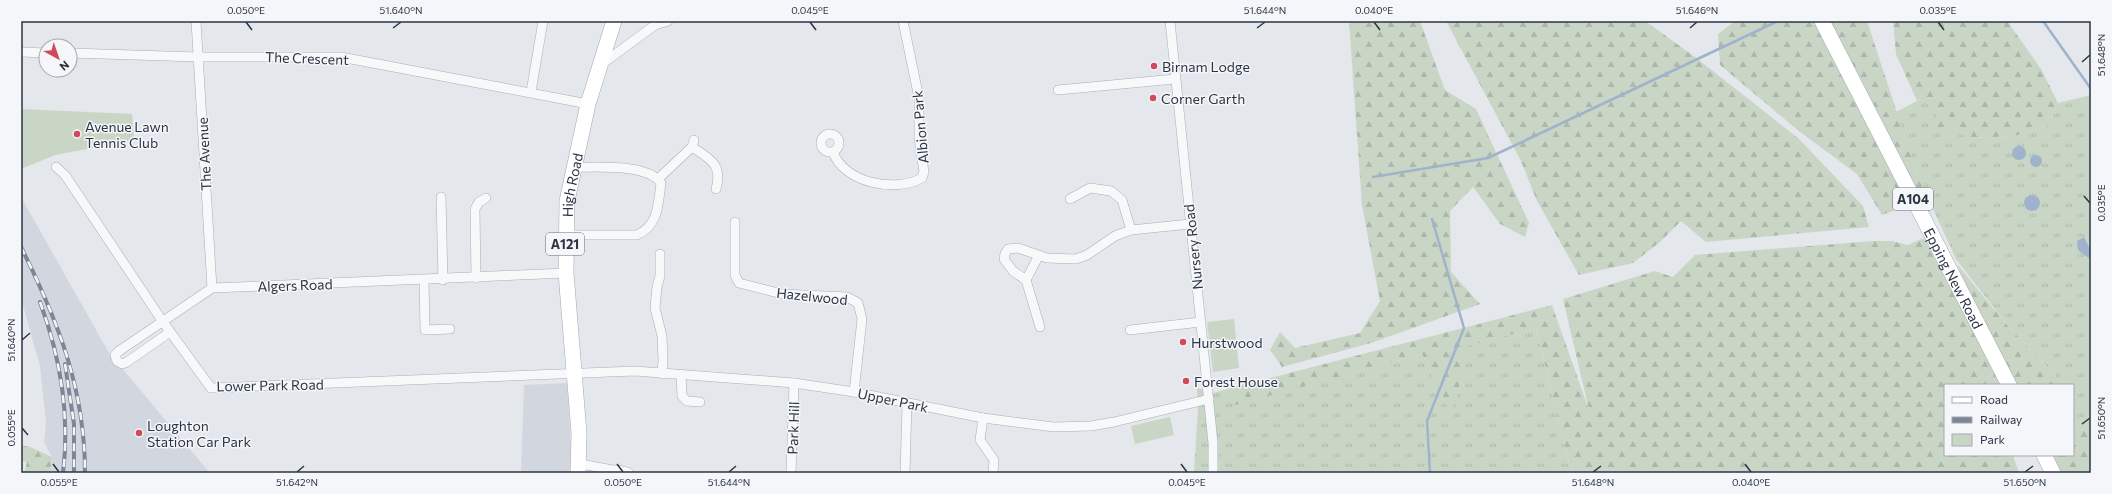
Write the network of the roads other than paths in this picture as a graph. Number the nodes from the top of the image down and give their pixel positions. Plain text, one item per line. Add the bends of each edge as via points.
1 (196, 21) edge
2 (543, 21) edge
3 (614, 21) edge
4 (668, 21) edge
5 (903, 21) edge
6 (1170, 21) edge
7 (1822, 21) edge
8 (21, 52) edge
9 (38, 53) edge
10 (78, 53) edge
11 (198, 57) junction
12 (601, 62) junction
13 (1175, 79) junction
14 (1058, 90) dead end
15 (531, 92) junction
16 (588, 104) junction
17 (833, 152) dead end
18 (56, 167) dead end
19 (573, 167) junction
20 (658, 179) junction
21 (716, 189) dead end
22 (441, 197) dead end
23 (486, 198) dead end
24 (1070, 199) dead end
25 (735, 222) dead end
26 (1190, 224) junction
27 (1131, 230) junction
28 (565, 235) junction
29 (660, 254) dead end
30 (1038, 257) junction
31 (566, 273) junction
32 (476, 278) junction
33 (424, 280) junction
34 (443, 280) junction
35 (1026, 280) junction
36 (212, 288) junction
37 (162, 322) junction
38 (1201, 322) junction
39 (1040, 327) dead end
40 (450, 329) dead end
41 (1130, 330) dead end
42 (170, 332) junction
43 (573, 374) junction
44 (662, 374) junction
45 (681, 374) junction
46 (794, 383) junction
47 (2008, 384) edge
48 (854, 392) junction
49 (1209, 399) junction
50 (700, 402) dead end
51 (907, 404) junction
52 (983, 418) junction
53 (2045, 456) edge
54 (578, 468) edge
55 (630, 473) edge
56 (791, 473) edge
57 (905, 473) edge
58 (993, 473) edge
59 (1213, 473) edge
60 (2054, 473) edge

1 - 11 street, The Avenue
2 - 15 street
3 - 12 main road, High Road / A121
4 - 12 street via 655,25 606,61
5 - 17 street, Albion Park via 919,98 919,138 924,172 922,178 895,185 857,178 846,171
6 - 13 street, Nursery Road
7 - 47 main road, Epping New Road / A104
8 - 9 street
10 - 11 street, The Crescent
11 - 15 street, The Crescent via 341,57
11 - 36 street, The Avenue
12 - 16 main road, High Road / A121
13 - 14 street
13 - 26 street, Nursery Road
15 - 16 street, The Crescent
16 - 19 main road, High Road / A121
18 - 37 street, Lower Park Road via 65,175
19 - 20 street via 638,169 650,172
19 - 28 main road, High Road / A121
20 - 21 street via 693,144 712,160 720,176
20 - 28 street via 661,183 657,211 654,222 646,231 637,235
22 - 34 street
23 - 32 street via 479,202 475,209
24 - 27 street via 1090,188 1111,191 1122,200
25 - 48 street, Hazelwood via 735,274 739,283 782,294 847,297 858,303 862,319
26 - 27 street
26 - 38 street, Nursery Road
27 - 30 street via 1076,259
28 - 31 main road, High Road / A121
29 - 44 street via 660,276 655,308 662,336
30 - 35 street
30 - 35 street via 1018,248 1011,247 1006,251 1006,263 1020,278
31 - 32 street, Algers Road
31 - 43 main road, High Road / A121
32 - 34 street, Algers Road
33 - 34 street, Algers Road
33 - 36 street, Algers Road
33 - 40 street via 425,330
35 - 39 street
36 - 37 street
37 - 42 street, Lower Park Road
37 - 42 street via 119,351 115,355 117,361 122,364 127,362
38 - 41 street
38 - 49 street, Nursery Road
42 - 43 street, Lower Park Road via 211,388
43 - 44 street, Upper Park via 635,371
43 - 54 main road, High Road / A121 via 579,433
44 - 45 street, Upper Park
45 - 46 street, Upper Park
45 - 50 street via 682,396 687,400
46 - 48 street, Upper Park
46 - 56 street, Park Hill
48 - 51 street, Upper Park
49 - 52 street, Upper Park via 1091,426 1054,427
49 - 59 street, Nursery Road
51 - 52 street, Upper Park
51 - 57 street
52 - 58 street via 980,440 994,460
53 - 60 main road
54 - 55 street via 593,465

